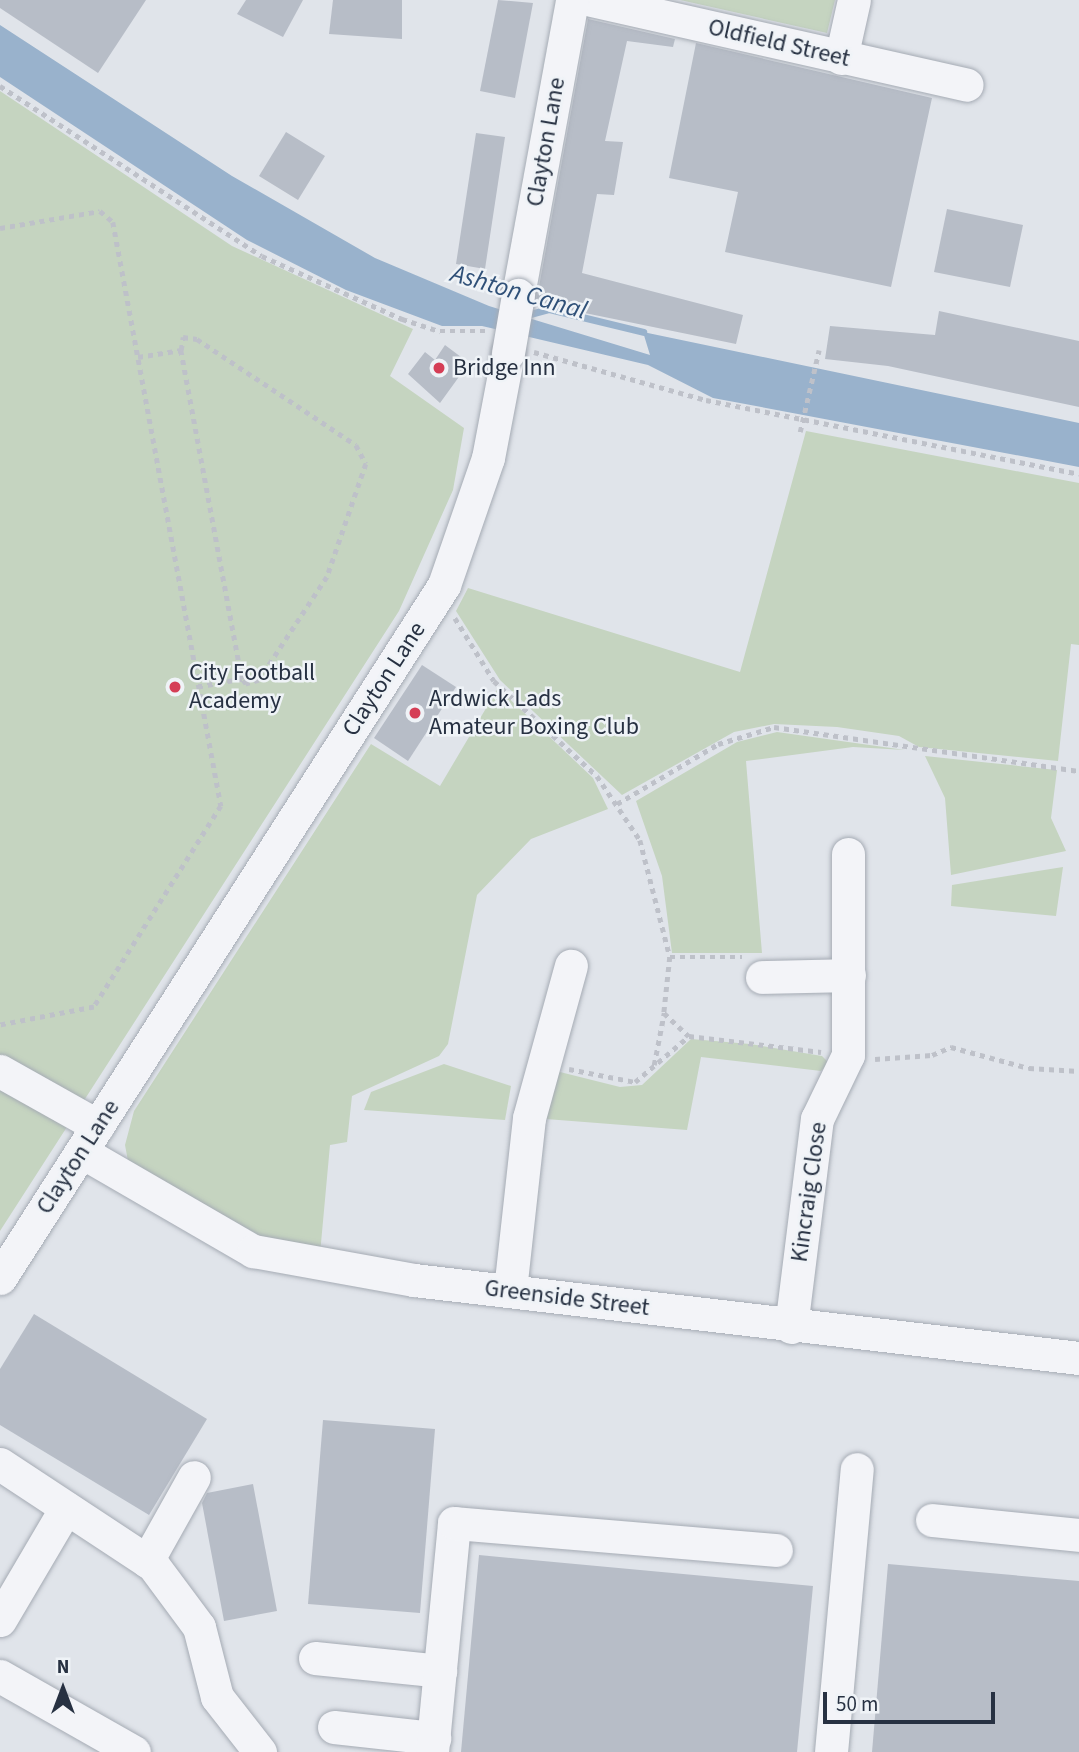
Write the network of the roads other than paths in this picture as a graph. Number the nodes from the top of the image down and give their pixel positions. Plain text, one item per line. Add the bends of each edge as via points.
1 (572, 0) edge
2 (591, 0) edge
3 (854, 0) edge
4 (841, 58) junction
5 (967, 85) dead end
6 (848, 854) dead end
7 (571, 966) dead end
8 (849, 975) junction
9 (762, 978) road end
10 (0, 1071) edge
11 (90, 1139) junction
12 (0, 1278) edge
13 (510, 1290) junction
14 (791, 1327) junction
15 (1079, 1358) edge
16 (0, 1464) edge
17 (857, 1469) dead end
18 (194, 1477) dead end
19 (66, 1508) junction
20 (932, 1520) dead end
21 (1079, 1535) edge
22 (776, 1550) dead end
23 (147, 1561) junction
24 (0, 1620) edge
25 (316, 1658) dead end
26 (440, 1671) junction
27 (0, 1676) edge
28 (334, 1727) dead end
29 (433, 1745) edge
30 (126, 1750) edge
31 (260, 1752) edge
32 (831, 1752) edge

1 - 11 street, Clayton Lane, bridge via 514,344 488,458 440,593
2 - 4 street, Oldfield Street
3 - 4 street
4 - 5 street, Oldfield Street
6 - 8 street, Kincraig Close
7 - 13 street via 529,1118
8 - 9 street
8 - 14 street, Kincraig Close via 848,1055 817,1119
10 - 11 street, Greenside Street
11 - 12 street, Clayton Lane
11 - 13 street, Greenside Street via 253,1251
13 - 14 street, Greenside Street
14 - 15 street, Greenside Street
16 - 19 street
17 - 32 street
18 - 23 street
19 - 23 street
19 - 24 street
20 - 21 street
22 - 26 street via 454,1523
23 - 31 street via 199,1627 217,1698
25 - 26 street
26 - 29 street
27 - 30 street
28 - 29 street

